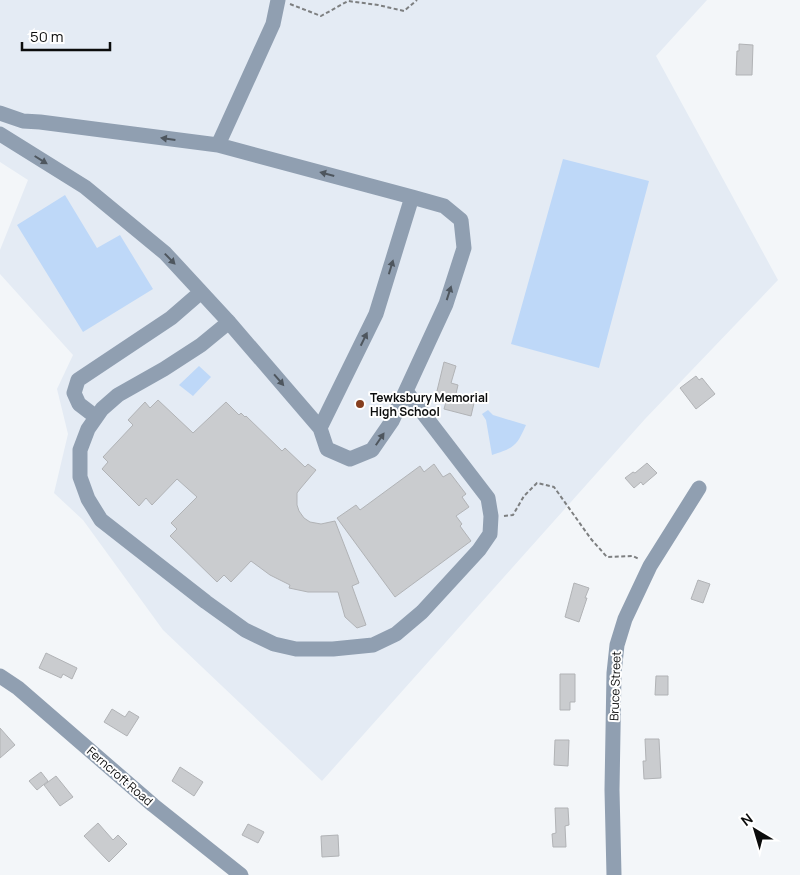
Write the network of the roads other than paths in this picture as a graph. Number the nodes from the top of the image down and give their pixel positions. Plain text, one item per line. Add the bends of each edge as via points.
1 (284, 2) edge
2 (0, 113) edge
3 (0, 134) edge
4 (218, 146) junction
5 (412, 197) junction
6 (201, 292) junction
7 (229, 322) junction
8 (406, 391) junction
9 (96, 417) junction
10 (320, 428) junction
11 (699, 488) dead end
12 (0, 676) edge
13 (241, 875) edge
14 (614, 875) edge

1 - 4 street
4 -> 2 street via 23,121
3 -> 6 street via 84,187 165,253
5 -> 4 street
8 -> 5 street via 446,304 464,248 461,220 444,206
10 -> 5 street via 376,314
6 - 7 street
6 - 9 street via 172,318 78,380 74,393 79,404
7 - 9 street via 201,345 118,396
7 -> 10 street
8 - 9 street via 488,498 490,534 422,612 396,634 373,645 333,650 296,649 274,644 246,630 101,520 80,477 80,450
10 -> 8 street via 327,449 350,459 372,450 392,421
11 - 14 street, Bruce Street via 650,566 625,619 615,656
12 - 13 street, Ferncroft Road

